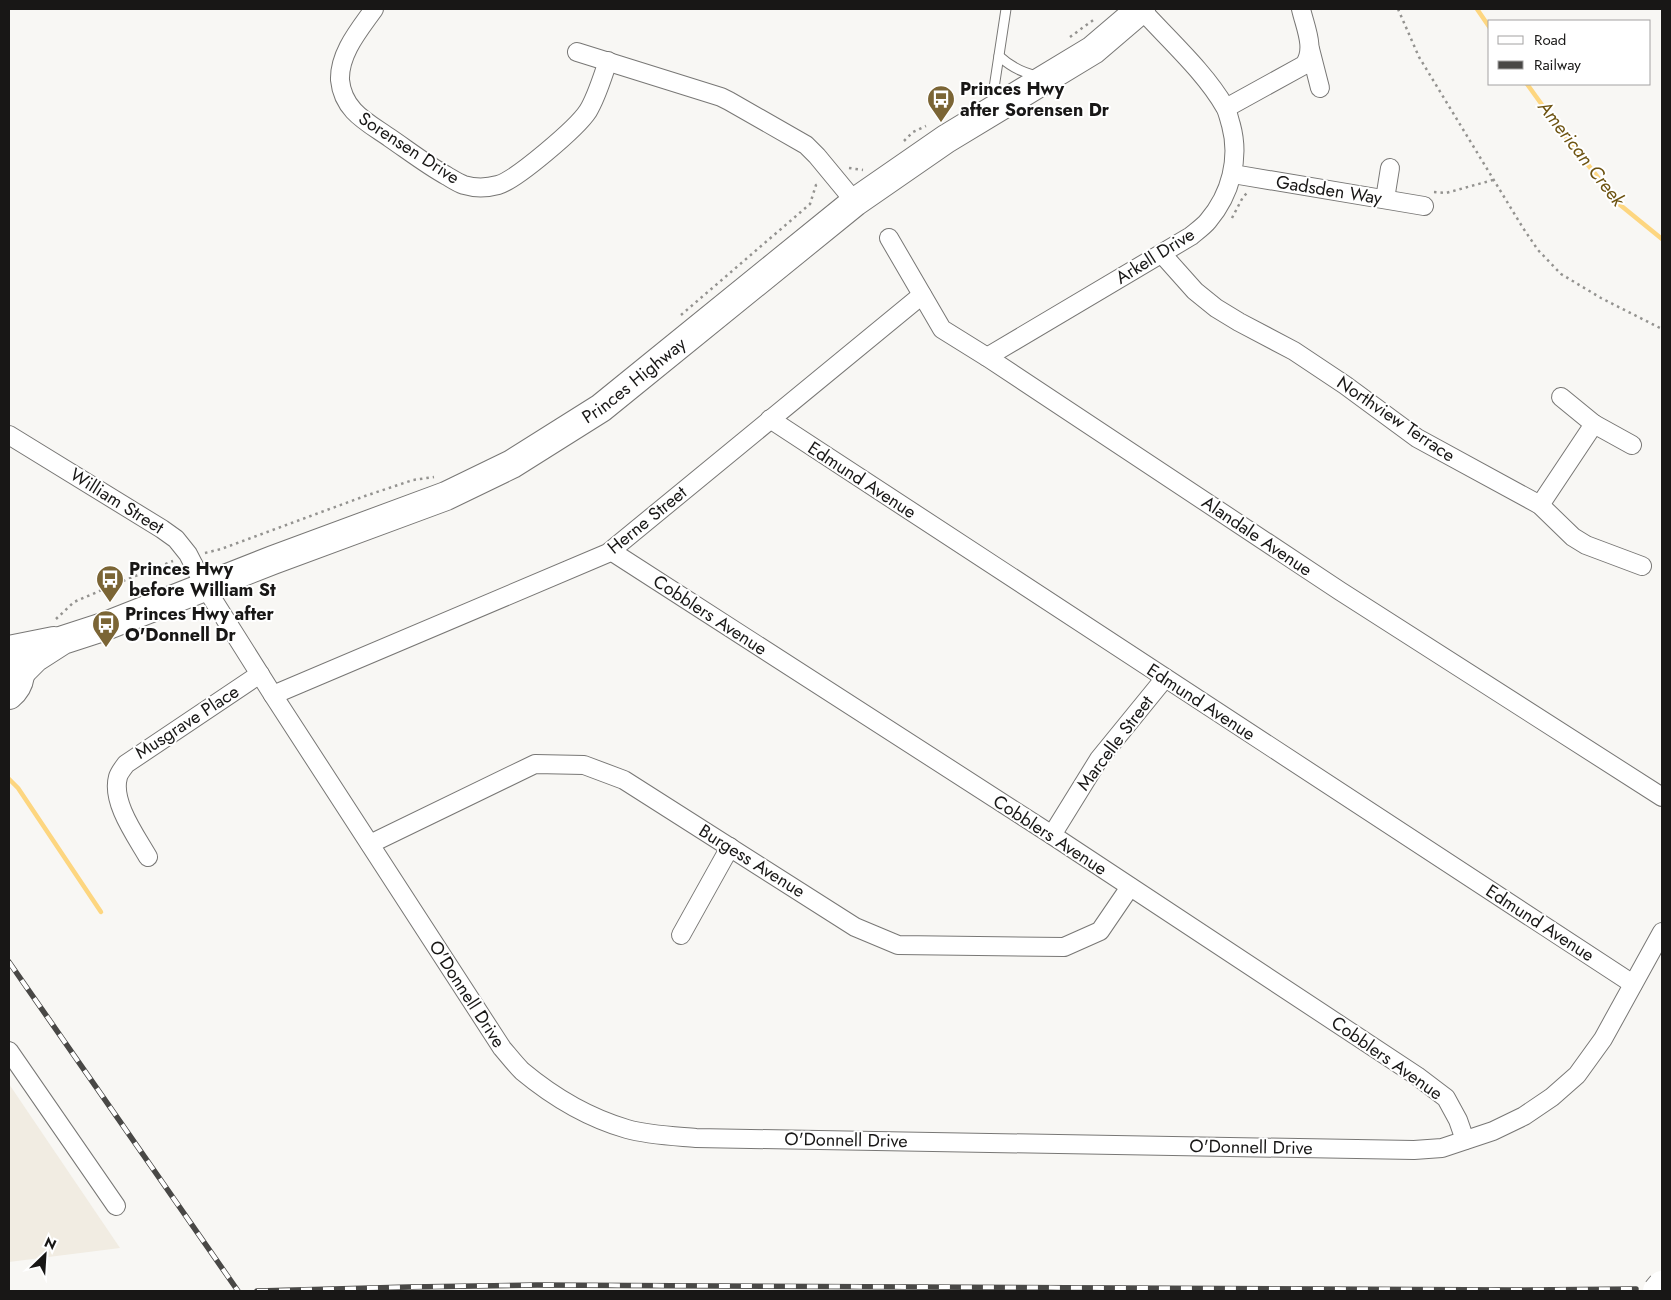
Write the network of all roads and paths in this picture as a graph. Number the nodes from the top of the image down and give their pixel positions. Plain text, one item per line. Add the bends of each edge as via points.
1 (374, 9) edge
2 (1006, 9) edge
3 (1141, 9) edge
4 (1301, 9) edge
5 (1398, 9) edge
6 (1101, 14) dead end
7 (1065, 41) dead end
8 (1310, 49) junction
9 (578, 52) dead end
10 (999, 56) junction
11 (608, 62) junction
12 (1046, 78) junction
13 (1320, 88) dead end
14 (1226, 108) junction
15 (994, 110) junction
16 (929, 124) dead end
17 (901, 144) dead end
18 (868, 167) dead end
19 (1390, 168) dead end
20 (1233, 174) junction
21 (834, 176) junction
22 (1385, 199) junction
23 (855, 202) junction
24 (1424, 206) dead end
25 (888, 238) dead end
26 (1162, 254) junction
27 (922, 295) junction
28 (679, 316) dead end
29 (1662, 329) edge
30 (987, 357) junction
31 (1562, 398) dead end
32 (770, 419) junction
33 (1594, 424) junction
34 (9, 435) edge
35 (1632, 445) dead end
36 (438, 476) dead end
37 (1540, 505) junction
38 (611, 551) junction
39 (190, 557) junction
40 (1642, 566) dead end
41 (205, 587) junction
42 (59, 630) junction
43 (12, 667) edge
44 (260, 674) junction
45 (1165, 678) junction
46 (273, 695) junction
47 (1662, 796) edge
48 (1052, 836) junction
49 (370, 844) junction
50 (730, 847) junction
51 (148, 857) dead end
52 (1130, 887) junction
53 (1662, 932) edge
54 (681, 935) dead end
55 (1633, 984) junction
56 (9, 1051) edge
57 (1466, 1140) junction
58 (116, 1206) dead end
59 (1662, 1285) edge
60 (1657, 1291) edge

1 - 11 street, Sorensen Drive via 344,57 340,79 344,96 353,112 434,169 473,187 496,186 508,181 581,121 590,109
2 - 10 lane
3 - 12 main road, Princes Highway via 1093,50
3 - 14 street, Arkell Drive
4 - 8 street
5 - 29 path via 1419,58 1538,250 1561,274 1578,285
6 - 7 path
8 - 13 street
8 - 14 street via 1304,65
9 - 11 street
10 - 12 lane via 1020,72
10 - 15 lane
11 - 21 street via 729,101 806,145
12 - 15 main road, Princes Highway
14 - 20 street, Arkell Drive via 1235,139
15 - 23 main road, Princes Highway
16 - 17 path via 913,132
18 - 21 path via 861,170 846,168
19 - 22 street
20 - 22 street, Gadsden Way
20 - 26 street, Arkell Drive via 1220,205 1207,222
21 - 23 street
21 - 28 path via 816,186 805,209
22 - 24 street, Gadsden Way
23 - 41 main road, Princes Highway via 601,408 512,464 446,496
25 - 27 street, Alandale Avenue
26 - 30 street, Arkell Drive
26 - 37 street, Northview Terrace via 1195,292 1216,308 1294,351 1417,438
27 - 30 street, Alandale Avenue via 942,329
27 - 32 street, Herne Street
30 - 47 street, Alandale Avenue via 1340,591
31 - 33 street
32 - 38 street, Herne Street
32 - 45 street, Edmund Avenue
33 - 35 street
33 - 37 street
34 - 39 street, William Street via 162,529 176,539
36 - 39 path via 413,480 221,549
37 - 40 street, Northview Terrace via 1586,545
38 - 46 street, Herne Street
38 - 48 street, Cobblers Avenue
39 - 41 street, William Street
39 - 42 path via 74,602
41 - 42 main road, Princes Highway via 103,627
41 - 44 street, O'Donnell Drive
42 - 43 main road, Princes Highway via 57,640
44 - 46 street, O'Donnell Drive
44 - 51 street, Musgrave Place via 126,764 118,777 122,810
45 - 48 street, Marcelle Street via 1099,759
45 - 55 street, Edmund Avenue
46 - 49 street, O'Donnell Drive
48 - 52 street, Cobblers Avenue
49 - 50 street, Burgess Avenue via 535,764 584,766 624,780
49 - 57 street, O'Donnell Drive via 502,1048 521,1070 583,1110 628,1129 696,1138 1414,1150 1442,1148
50 - 52 street, Burgess Avenue via 855,926 898,945 1064,947 1100,931
50 - 54 street
52 - 57 street, Cobblers Avenue via 1417,1076 1446,1098
53 - 55 street, O'Donnell Drive
55 - 57 street, O'Donnell Drive via 1577,1075 1524,1116
56 - 58 street
59 - 60 main road, bridge

